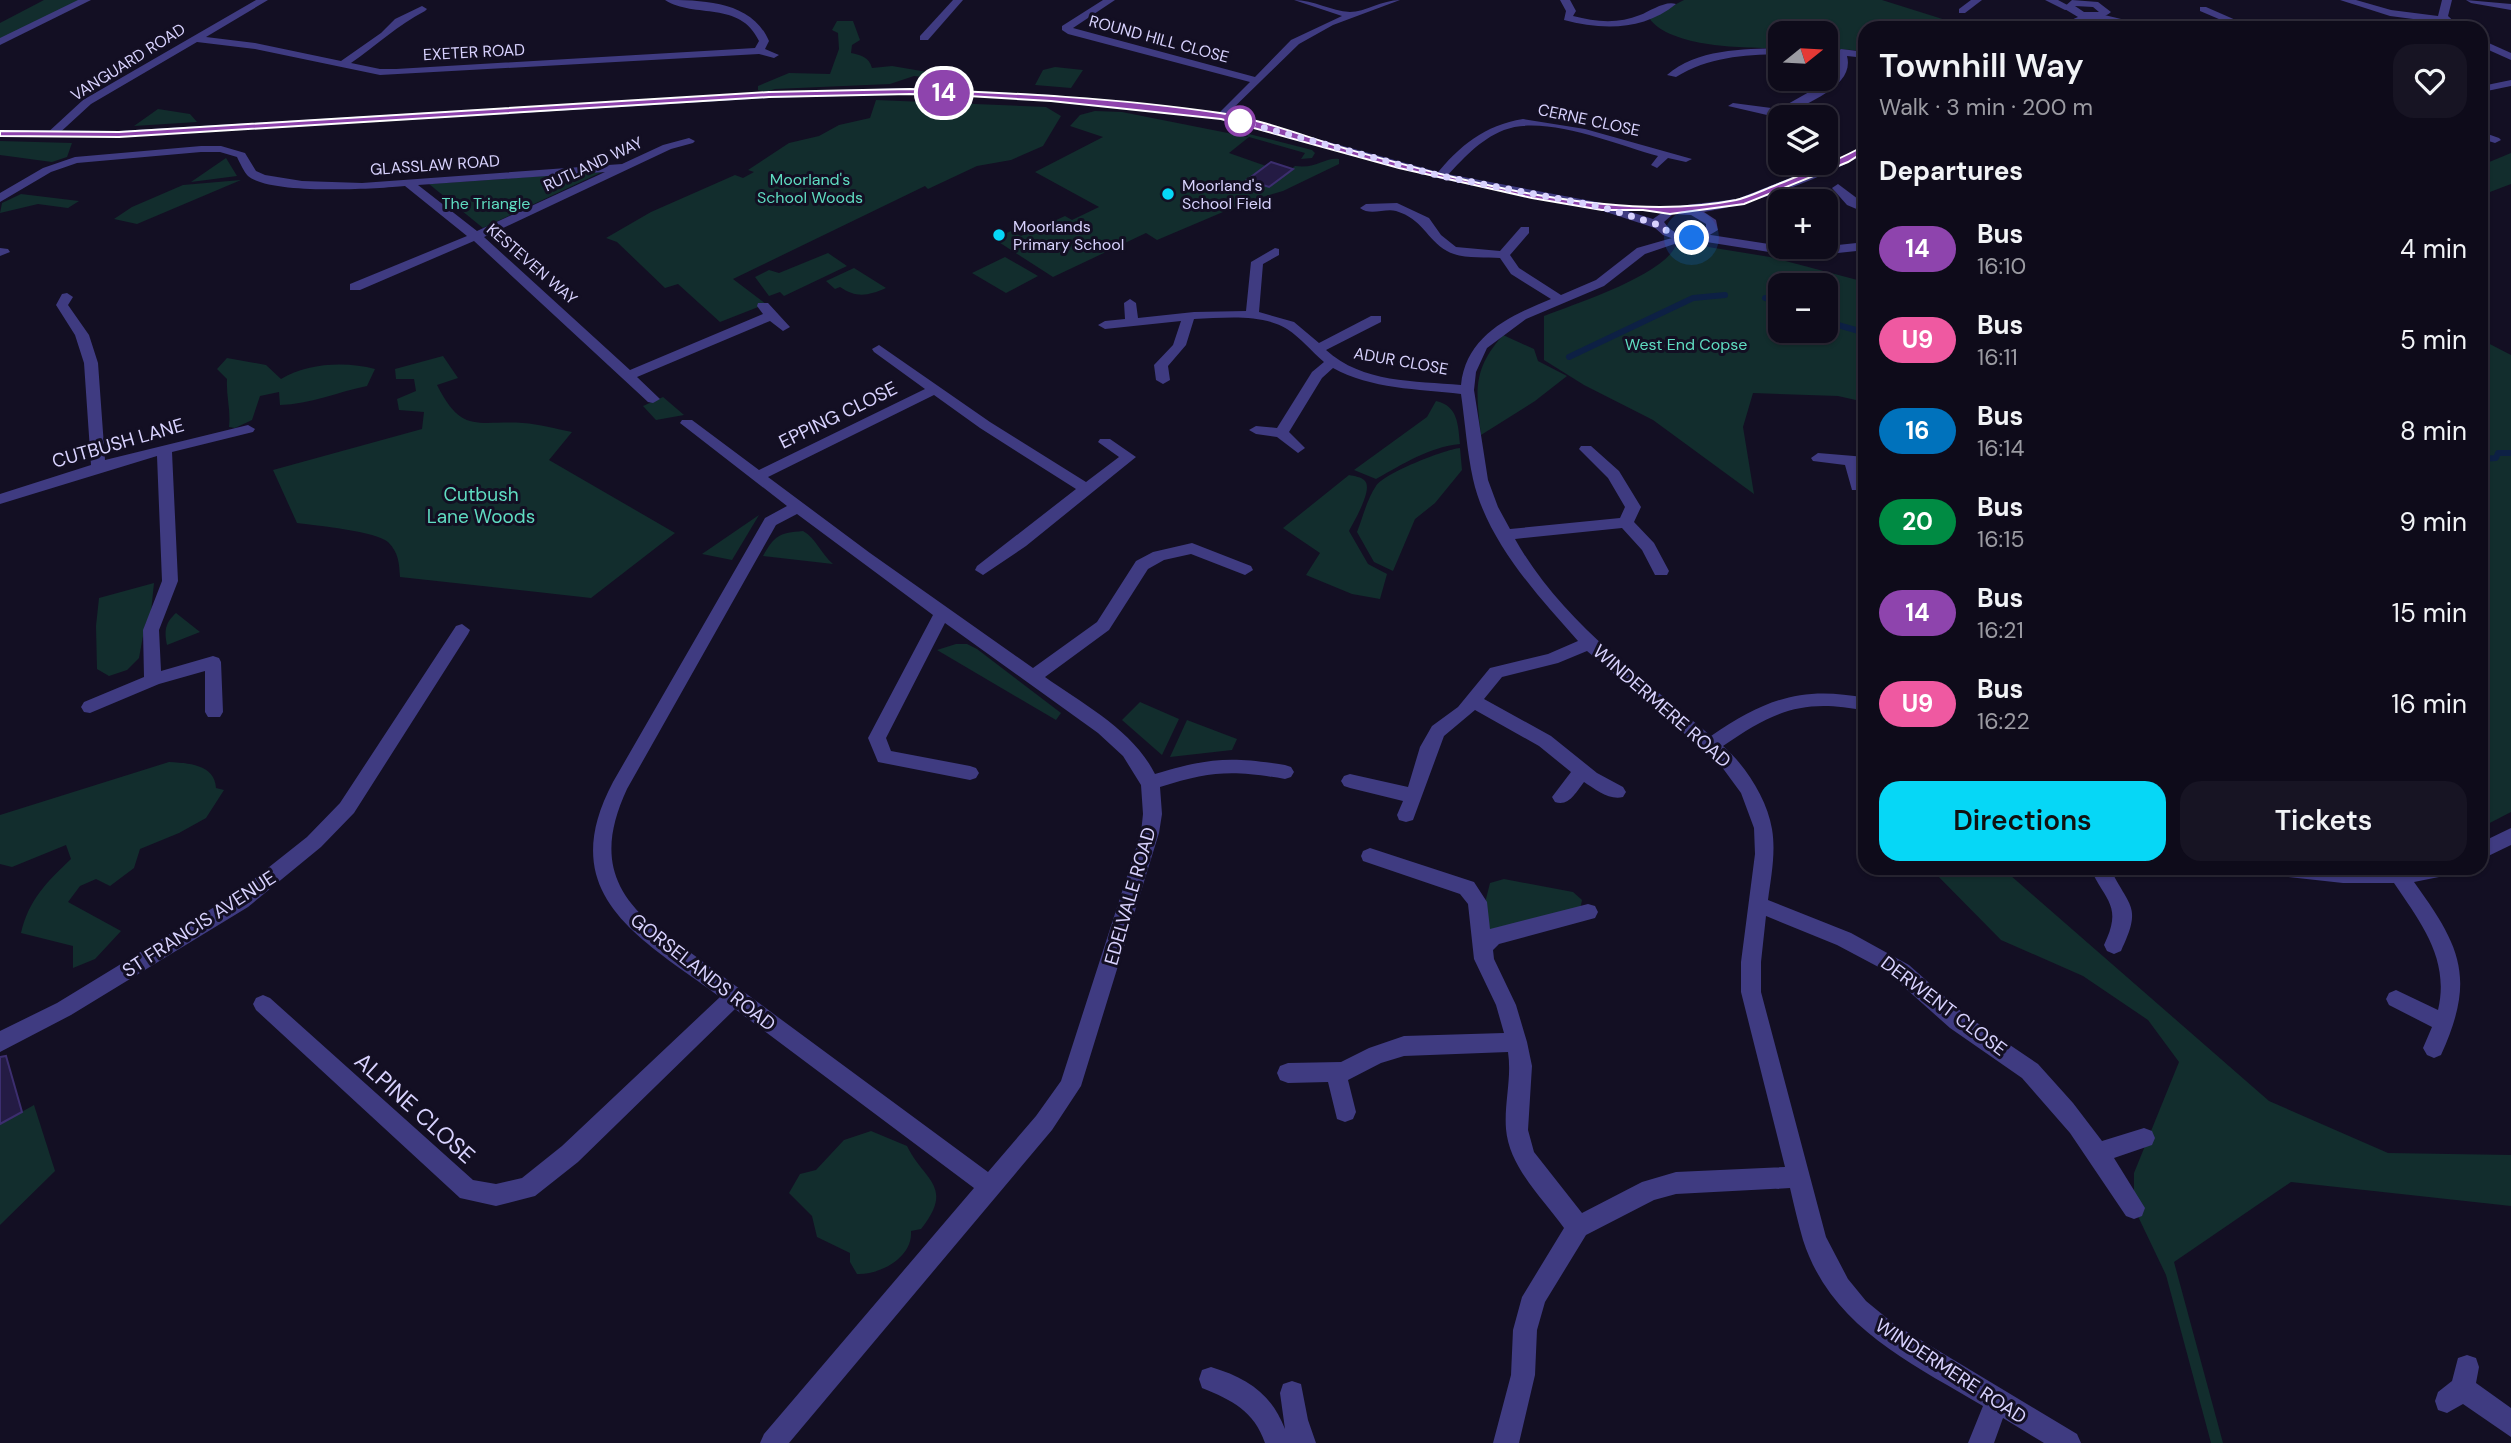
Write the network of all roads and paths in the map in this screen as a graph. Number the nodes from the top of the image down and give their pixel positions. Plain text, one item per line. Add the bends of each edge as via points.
1 (86, 0) edge
2 (263, 0) edge
3 (670, 0) edge
4 (958, 0) edge
5 (1110, 0) edge
6 (1299, 0) edge
7 (1395, 0) edge
8 (1564, 0) edge
9 (2050, 0) edge
10 (2345, 0) edge
11 (2447, 0) edge
12 (2471, 0) edge
13 (1671, 4) dead end
14 (2076, 4) edge
15 (2511, 7) edge
16 (422, 9) dead end
17 (2203, 9) dead end
18 (2101, 11) edge
19 (1350, 15) junction
20 (2402, 15) junction
21 (2223, 16) junction
22 (2370, 16) dead end
23 (2446, 20) joint
24 (1640, 21) junction
25 (2063, 21) edge
26 (2074, 21) edge
27 (2126, 21) edge
28 (2209, 21) dead end
29 (2234, 21) edge
30 (2382, 21) edge
31 (2398, 21) edge
32 (1657, 28) dead end
33 (924, 38) dead end
34 (195, 39) junction
35 (0, 42) edge
36 (2488, 46) edge
37 (759, 51) junction
38 (1768, 52) edge
39 (1838, 52) edge
40 (1841, 52) junction
41 (1858, 54) edge
42 (774, 55) dead end
43 (2511, 57) edge
44 (343, 64) junction
45 (1672, 75) dead end
46 (1254, 80) junction
47 (2511, 83) edge
48 (2488, 88) edge
49 (1799, 105) edge
50 (1733, 106) dead end
51 (1768, 112) edge
52 (1222, 116) junction
53 (0, 133) edge
54 (51, 135) junction
55 (2488, 137) edge
56 (2496, 140) dead end
57 (689, 141) dead end
58 (1858, 153) edge
59 (1665, 154) junction
60 (1686, 159) dead end
61 (1657, 165) dead end
62 (622, 167) junction
63 (1441, 176) junction
64 (408, 183) junction
65 (1838, 188) dead end
66 (1401, 191) dead end
67 (0, 198) edge
68 (1740, 202) junction
69 (1858, 206) edge
70 (1397, 207) junction
71 (1602, 207) junction
72 (1366, 208) dead end
73 (1670, 211) junction
74 (1686, 211) junction
75 (1712, 225) junction
76 (1660, 226) junction
77 (1525, 230) dead end
78 (474, 237) junction
79 (1692, 238) junction
80 (1858, 247) edge
81 (1763, 249) junction
82 (1641, 250) junction
83 (1275, 252) dead end
84 (1504, 255) junction
85 (355, 287) dead end
86 (67, 297) dead end
87 (1561, 300) junction
88 (1130, 303) dead end
89 (1252, 315) junction
90 (1188, 318) junction
91 (1377, 319) dead end
92 (1132, 323) junction
93 (1105, 326) dead end
94 (783, 327) dead end
95 (879, 349) dead end
96 (1317, 349) junction
97 (1145, 360) dead end
98 (1332, 362) junction
99 (1161, 365) junction
100 (628, 376) junction
101 (1163, 380) dead end
102 (935, 389) junction
103 (1467, 390) junction
104 (653, 399) dead end
105 (687, 423) dead end
106 (248, 429) dead end
107 (1256, 430) dead end
108 (1281, 433) junction
109 (1105, 443) dead end
110 (1298, 447) dead end
111 (164, 449) junction
112 (1586, 449) dead end
113 (1818, 458) dead end
114 (1858, 462) edge
115 (98, 467) junction
116 (757, 478) junction
117 (1857, 487) dead end
118 (1085, 488) junction
119 (0, 499) edge
120 (797, 507) junction
121 (1626, 523) junction
122 (1506, 535) junction
123 (983, 570) dead end
124 (1245, 570) dead end
125 (1661, 571) dead end
126 (942, 614) junction
127 (462, 630) dead end
128 (1589, 643) junction
129 (1033, 677) junction
130 (153, 680) junction
131 (1474, 701) junction
132 (1858, 704) edge
133 (90, 707) dead end
134 (214, 712) dead end
135 (1711, 745) junction
136 (1583, 771) junction
137 (1285, 772) dead end
138 (970, 773) dead end
139 (1151, 782) junction
140 (1350, 782) dead end
141 (1618, 792) dead end
142 (1414, 796) junction
143 (1561, 797) dead end
144 (1406, 816) dead end
145 (2511, 836) edge
146 (2488, 847) edge
147 (1370, 856) dead end
148 (2104, 875) edge
149 (2342, 875) edge
150 (2410, 875) edge
151 (2399, 877) junction
152 (1758, 905) junction
153 (1588, 912) dead end
154 (2114, 945) dead end
155 (1483, 953) junction
156 (733, 998) junction
157 (2396, 999) dead end
158 (262, 1004) dead end
159 (2444, 1023) junction
160 (0, 1042) edge
161 (1517, 1042) junction
162 (2434, 1048) dead end
163 (1336, 1072) junction
164 (1289, 1073) dead end
165 (1345, 1112) dead end
166 (2144, 1138) dead end
167 (2098, 1153) junction
168 (1799, 1177) junction
169 (989, 1186) junction
170 (2134, 1208) dead end
171 (1578, 1227) junction
172 (1212, 1379) dead end
173 (2459, 1385) dead end
174 (1292, 1393) dead end
175 (1997, 1402) junction
176 (2511, 1424) edge
177 (773, 1443) edge
178 (1278, 1443) edge
179 (1303, 1443) edge
180 (1506, 1443) edge
181 (1981, 1443) edge
182 (2068, 1443) edge

1 - 35 street
2 - 34 street, VANGUARD ROAD
3 - 37 street via 750,18 762,32
4 - 33 street
5 - 46 street, ROUND HILL CLOSE via 1066,28
6 - 19 street
7 - 19 street
8 - 24 street via 1571,10 1567,18 1585,23
9 - 14 street
10 - 20 street
11 - 23 street
12 - 15 street
13 - 24 street
14 - 18 street
14 - 18 street
14 - 25 street
16 - 44 street via 398,20 385,35
17 - 21 street
18 - 26 street
18 - 27 street
19 - 46 street via 1295,42
20 - 23 street
20 - 31 street
21 - 28 street
21 - 29 street
22 - 30 street
24 - 32 street
34 - 44 street, EXETER ROAD
34 - 54 street, VANGUARD ROAD via 87,102
36 - 43 street
37 - 42 street, EXETER ROAD
37 - 44 street, EXETER ROAD via 396,72
38 - 45 street via 1710,56
39 - 40 street
40 - 41 street
40 - 49 street via 1846,66 1836,81
46 - 52 street
47 - 48 street
50 - 51 street
52 - 54 street via 1051,99 865,92
52 - 63 street
53 - 54 street
55 - 56 street
57 - 62 street, RUTLAND WAY
58 - 68 street
59 - 60 street, CERNE CLOSE
59 - 61 street
59 - 63 street, CERNE CLOSE via 1548,125 1508,124 1477,140
62 - 64 street, GLASSLAW ROAD
62 - 78 street, RUTLAND WAY
63 - 71 street
64 - 67 street, GLASSLAW ROAD via 362,186 275,181 252,173 241,155 221,149 100,156 47,170
64 - 78 street, KESTEVEN WAY
65 - 69 street
66 - 70 street
68 - 74 street
68 - 75 street
70 - 72 street
70 - 84 street via 1425,221 1453,250
71 - 73 street
71 - 76 street
73 - 74 street
73 - 76 street, WINDERMERE ROAD via 1660,217
74 - 75 street via 1702,215
75 - 79 street via 1709,233
75 - 81 street
76 - 79 street via 1671,234
76 - 82 street, WINDERMERE ROAD
77 - 84 street
78 - 85 street, RUTLAND WAY
78 - 100 street, KESTEVEN WAY
79 - 81 street
79 - 82 street, WINDERMERE ROAD
80 - 81 street via 1803,253
82 - 87 street, WINDERMERE ROAD via 1600,283
83 - 89 street via 1258,262
84 - 87 street via 1515,271
86 - 115 street via 62,305 82,335 91,363
87 - 103 street, WINDERMERE ROAD via 1521,316 1481,346 1469,372
88 - 92 street
89 - 90 street, ADUR CLOSE
89 - 96 street, ADUR CLOSE via 1297,329
90 - 92 street, ADUR CLOSE
90 - 99 street via 1181,346
91 - 96 street, ADUR CLOSE
92 - 93 street, ADUR CLOSE
94 - 100 street via 766,311
95 - 102 street, EPPING CLOSE via 894,369
96 - 98 street, ADUR CLOSE
97 - 99 street
98 - 103 street, ADUR CLOSE via 1358,374
98 - 108 street, ADUR CLOSE via 1317,375
99 - 101 street
100 - 104 street, KESTEVEN WAY
102 - 116 street, EPPING CLOSE via 845,435 806,449
102 - 118 street, EPPING CLOSE
103 - 122 street, WINDERMERE ROAD via 1481,480
105 - 116 street, EDELVALE ROAD
106 - 111 street, CUTBUSH LANE
107 - 108 street
108 - 110 street
109 - 118 street via 1129,457
111 - 115 street, CUTBUSH LANE
111 - 130 street via 170,581 151,630
112 - 121 street via 1616,475 1629,497 1633,506
113 - 114 street
114 - 117 street
115 - 119 street, CUTBUSH LANE
116 - 120 street, EDELVALE ROAD
118 - 123 street
120 - 126 street, EDELVALE ROAD
120 - 156 street, GORSELANDS ROAD via 770,522 745,563 619,786 603,828 603,863 618,902 638,925
121 - 122 street
121 - 125 street
122 - 128 street, WINDERMERE ROAD via 1542,590
124 - 129 street via 1192,548 1159,556 1142,565 1103,626
126 - 129 street, EDELVALE ROAD
126 - 138 street via 877,743 884,757
127 - 160 street, ST FRANCIS AVENUE via 347,808 314,842 241,901 76,1002
128 - 131 street via 1552,659 1496,672
128 - 135 street, WINDERMERE ROAD
129 - 139 street, EDELVALE ROAD via 1104,727 1133,753
130 - 133 street
130 - 134 street via 213,662
131 - 136 street via 1545,741
131 - 142 street via 1438,731
132 - 135 street via 1822,698 1772,706
135 - 152 street, WINDERMERE ROAD via 1749,790 1763,828
136 - 141 street
136 - 143 street
137 - 139 street via 1244,765 1202,767
139 - 169 street, EDELVALE ROAD via 1150,834 1070,1086
140 - 142 street
142 - 144 street
145 - 146 street
147 - 155 street via 1467,888 1477,902
148 - 154 street via 2122,903 2124,926
149 - 151 street
150 - 151 street
151 - 159 street via 2435,926 2446,954 2452,984
152 - 167 street, DERWENT CLOSE via 1828,930 1895,967 1959,1023 2038,1079
152 - 168 street, WINDERMERE ROAD via 1751,992
153 - 155 street via 1493,937
155 - 161 street
156 - 158 street, ALPINE CLOSE via 570,1154 527,1188 496,1195 468,1191
156 - 169 street, GORSELANDS ROAD
157 - 159 street
159 - 162 street
161 - 163 street via 1404,1046
161 - 171 street via 1521,1066 1517,1130 1525,1157
163 - 164 street
163 - 165 street
166 - 167 street
167 - 170 street, DERWENT CLOSE
168 - 171 street via 1675,1182
168 - 175 street, WINDERMERE ROAD via 1815,1241 1858,1309 1885,1333
169 - 177 street, EDELVALE ROAD
171 - 180 street via 1534,1297 1525,1330 1523,1375
172 - 178 street via 1233,1385 1257,1403 1271,1420
173 - 176 street
174 - 179 street via 1294,1420
175 - 181 street
175 - 182 street, WINDERMERE ROAD

